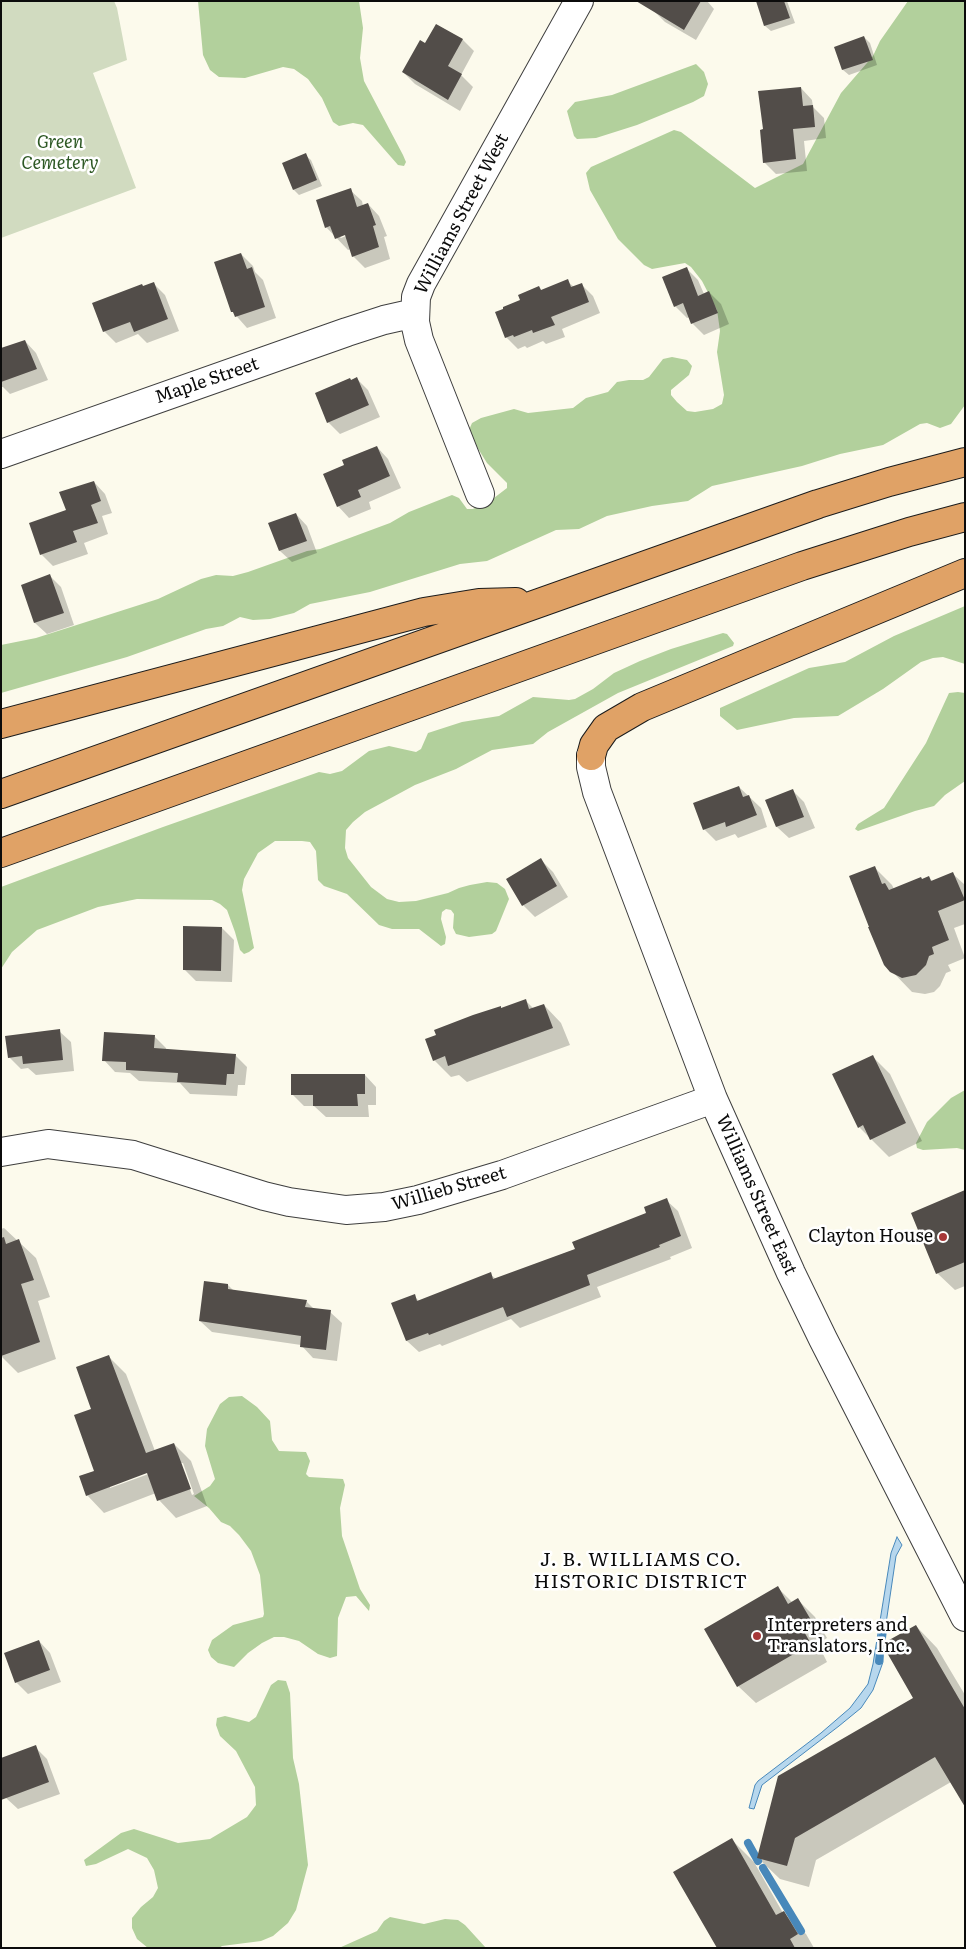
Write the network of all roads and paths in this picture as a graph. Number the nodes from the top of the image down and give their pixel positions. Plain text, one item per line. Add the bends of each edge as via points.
1 (579, 1) edge
2 (415, 313) junction
3 (1, 454) edge
4 (965, 462) edge
5 (480, 494) dead end
6 (965, 517) edge
7 (965, 573) edge
8 (538, 603) junction
9 (1, 724) edge
10 (591, 756) joint
11 (1, 794) edge
12 (1, 853) edge
13 (713, 1099) junction
14 (1, 1152) edge
15 (965, 1617) edge

1 - 2 street, Williams Street West via 421,284
2 - 3 street, Maple Street via 347,332
2 - 5 street, Williams Street West via 422,349
4 - 8 highway via 818,504
6 - 12 highway via 802,566
7 - 10 highway via 642,706 606,728 594,745
8 - 9 highway via 479,603 424,612
8 - 11 highway
10 - 13 street, Williams Street East via 597,792
13 - 14 street, Willieb Street via 502,1175 418,1200 346,1210 264,1196 133,1155 48,1144
13 - 15 street, Williams Street East via 798,1289

